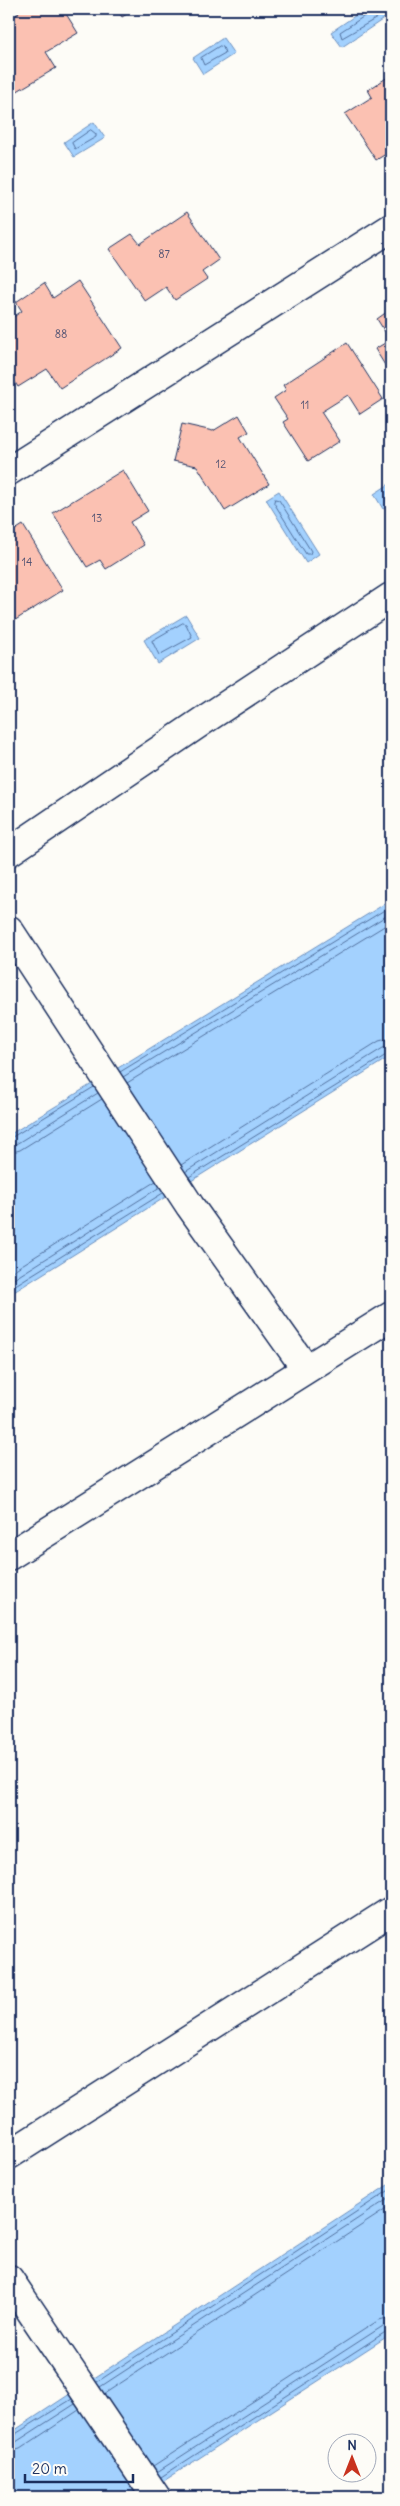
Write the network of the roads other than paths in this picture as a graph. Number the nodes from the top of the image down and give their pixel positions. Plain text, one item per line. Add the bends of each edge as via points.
1 (391, 228) edge
2 (13, 460) edge
3 (391, 597) edge
4 (9, 852) edge
5 (9, 930) edge
6 (391, 1316) edge
7 (306, 1369) junction
8 (9, 1556) edge
9 (391, 1911) edge
10 (9, 2155) edge
11 (9, 2279) edge
12 (156, 2497) edge

1 - 2 street
3 - 4 street
5 - 7 street via 190,1206
6 - 7 street
7 - 8 street
9 - 10 street
11 - 12 street

